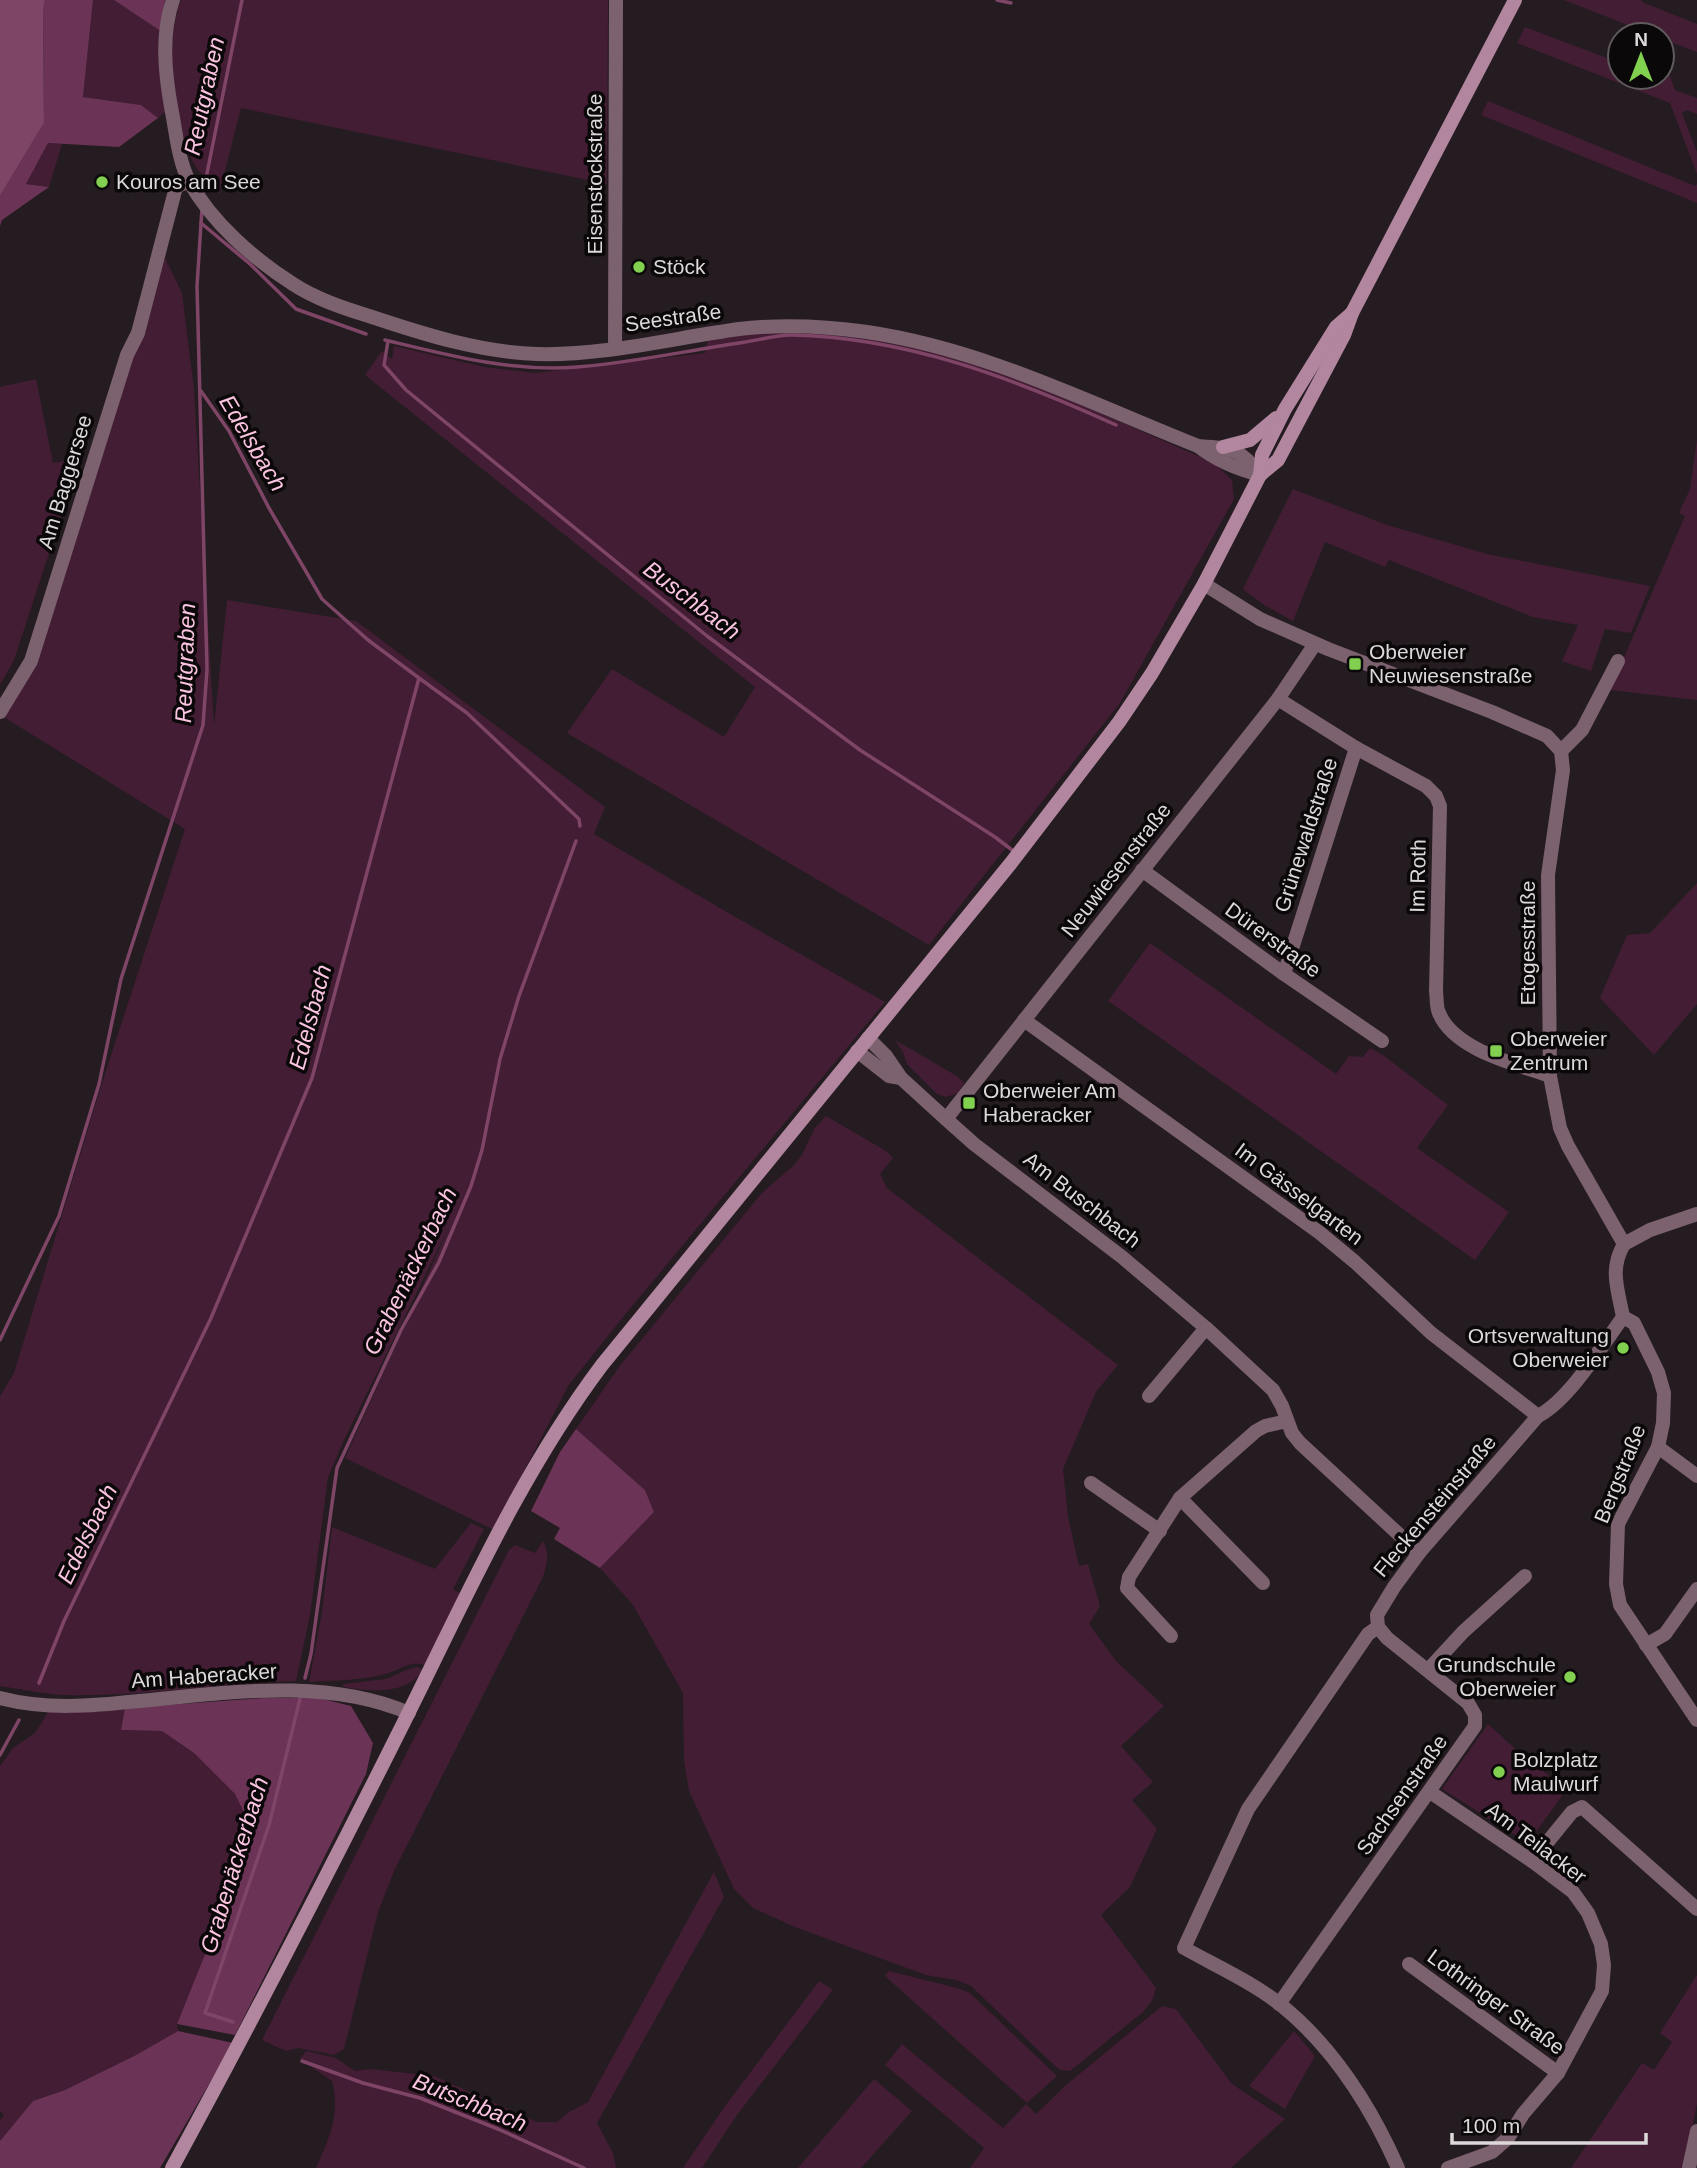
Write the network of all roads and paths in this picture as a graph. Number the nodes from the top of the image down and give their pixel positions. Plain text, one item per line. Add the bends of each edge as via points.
1 (173, 0) edge
2 (616, 0) edge
3 (1515, 0) edge
4 (192, 186) junction
5 (1352, 313) junction
6 (615, 347) junction
7 (1285, 410) junction
8 (1198, 446) junction
9 (1223, 447) junction
10 (1260, 475) junction
11 (1204, 584) junction
12 (1315, 644) junction
13 (1618, 662) dead end
14 (1278, 699) junction
15 (0, 712) edge
16 (1356, 748) junction
17 (1562, 751) junction
18 (1142, 870) junction
19 (1284, 974) junction
20 (1024, 1020) junction
21 (868, 1038) junction
22 (1382, 1041) dead end
23 (858, 1051) junction
24 (1550, 1076) junction
25 (901, 1078) junction
26 (946, 1119) junction
27 (1697, 1214) edge
28 (1624, 1244) junction
29 (1623, 1317) junction
30 (1206, 1328) junction
31 (1149, 1396) dead end
32 (1538, 1416) junction
33 (1287, 1421) junction
34 (1658, 1447) junction
35 (1697, 1476) edge
36 (1091, 1483) dead end
37 (1180, 1498) junction
38 (1160, 1531) junction
39 (1419, 1553) junction
40 (1525, 1576) dead end
41 (1263, 1583) dead end
42 (1697, 1589) edge
43 (1377, 1627) junction
44 (1171, 1636) dead end
45 (1646, 1645) junction
46 (1428, 1670) junction
47 (0, 1698) edge
48 (409, 1713) junction
49 (1697, 1720) edge
50 (1430, 1792) junction
51 (1532, 1861) junction
52 (1697, 1909) edge
53 (1409, 1964) dead end
54 (1279, 2004) junction
55 (1558, 2073) junction
56 (1697, 2131) edge
57 (172, 2168) edge
58 (1398, 2168) edge
59 (1448, 2168) edge
60 (1689, 2168) edge

1 - 4 street, Seestraße via 165,40 167,85 181,159
2 - 6 street, Eisenstockstraße
3 - 5 main road
4 - 6 street, Seestraße via 257,258 295,286 333,304 403,328 505,352 569,354
4 - 15 street, Am Baggersee via 176,187 138,333 127,355 31,662
5 - 7 main road via 1336,327
5 - 10 main road via 1278,460
6 - 8 street, Seestraße via 744,329 807,326 867,332 1017,373
7 - 9 main road via 1250,440
7 - 10 main road via 1262,455
8 - 9 street, Seestraße
8 - 10 street, Seestraße via 1234,468
9 - 10 street, Seestraße via 1247,457
10 - 11 main road
11 - 12 street via 1260,619
11 - 21 main road via 1118,722 1014,860
12 - 14 street, Neuwiesenstraße
12 - 17 street via 1492,712 1547,736
13 - 17 street via 1581,730
14 - 16 street, Im Roth
14 - 18 street, Neuwiesenstraße
16 - 19 street, Grünewaldstraße
16 - 24 street, Im Roth via 1426,786 1440,806 1438,1012 1473,1048
17 - 24 street, Etogesstraße via 1548,875
18 - 19 street, Dürerstraße
18 - 20 street, Neuwiesenstraße
19 - 22 street, Dürerstraße
20 - 26 street, Neuwiesenstraße
20 - 32 street, Im Gässelgarten via 1320,1233 1431,1333
21 - 23 main road
21 - 25 street, Am Buschbach
23 - 25 street, Am Buschbach via 889,1076
23 - 48 main road via 580,1394 506,1519
24 - 28 street, Etogesstraße via 1560,1128
25 - 26 street, Am Buschbach
26 - 30 street, Am Buschbach
27 - 28 street
28 - 29 street via 1614,1272
29 - 32 street, Fleckensteinstraße via 1552,1409
29 - 34 street, Bergstraße via 1634,1323 1664,1393
30 - 31 street
30 - 33 street, Am Buschbach via 1273,1390
32 - 39 street, Fleckensteinstraße
33 - 37 street via 1256,1431
33 - 39 street, Am Buschbach via 1300,1443
34 - 35 street
34 - 45 street, Bergstraße via 1618,1524 1616,1540 1620,1605
36 - 38 street
37 - 38 street
37 - 41 street
38 - 44 street via 1129,1577 1127,1588
39 - 43 street, Fleckensteinstraße via 1377,1615
40 - 46 street
42 - 45 street via 1665,1633
43 - 46 street, Sachsenstraße
43 - 54 street, Fleckensteinstraße via 1248,1809 1184,1948
45 - 49 street, Bergstraße
46 - 50 street, Sachsenstraße via 1468,1703 1475,1715 1475,1727
47 - 48 street, Am Haberacker via 78,1706 231,1693 321,1691 365,1697
48 - 57 main road via 301,1928
50 - 51 street, Am Teilacker
50 - 54 street, Sachsenstraße
51 - 52 street via 1581,1807
51 - 55 street, Am Teilacker via 1573,1892 1588,1913 1604,1965 1602,1991
53 - 55 street, Lothringer Straße
54 - 58 street via 1340,2067 1373,2116
55 - 59 street, Am Teilacker via 1492,2152
56 - 60 street

